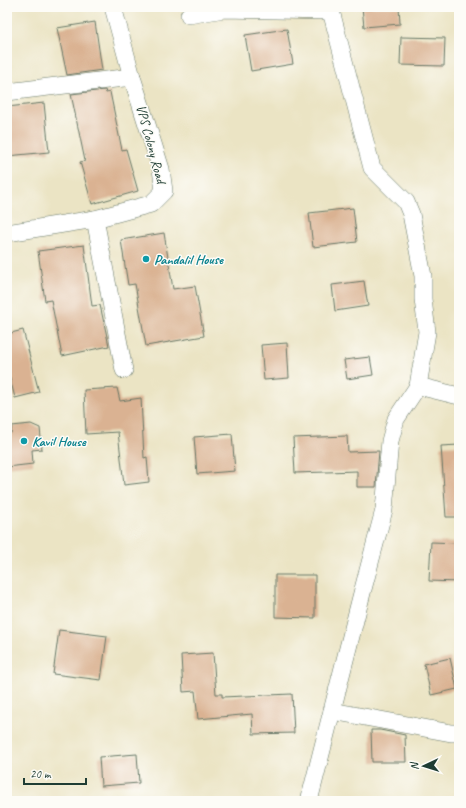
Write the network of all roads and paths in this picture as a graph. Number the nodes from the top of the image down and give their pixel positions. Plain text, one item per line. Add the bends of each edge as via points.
1 (113, 7) edge
2 (330, 9) edge
3 (189, 15) dead end
4 (132, 77) junction
5 (7, 92) edge
6 (95, 219) junction
7 (7, 232) edge
8 (124, 370) dead end
9 (418, 386) junction
10 (459, 396) edge
11 (332, 711) junction
12 (459, 733) edge
13 (309, 801) edge

1 - 4 street, VPS Colony Road
2 - 3 street via 224,9
2 - 9 street via 372,168 406,202 411,214 423,276 427,332
4 - 5 street
4 - 6 street, VPS Colony Road via 161,170 164,191 151,204
6 - 7 street, VPS Colony Road
6 - 8 street
9 - 10 street
9 - 11 street via 396,418 390,441 384,510
11 - 12 street
11 - 13 street

